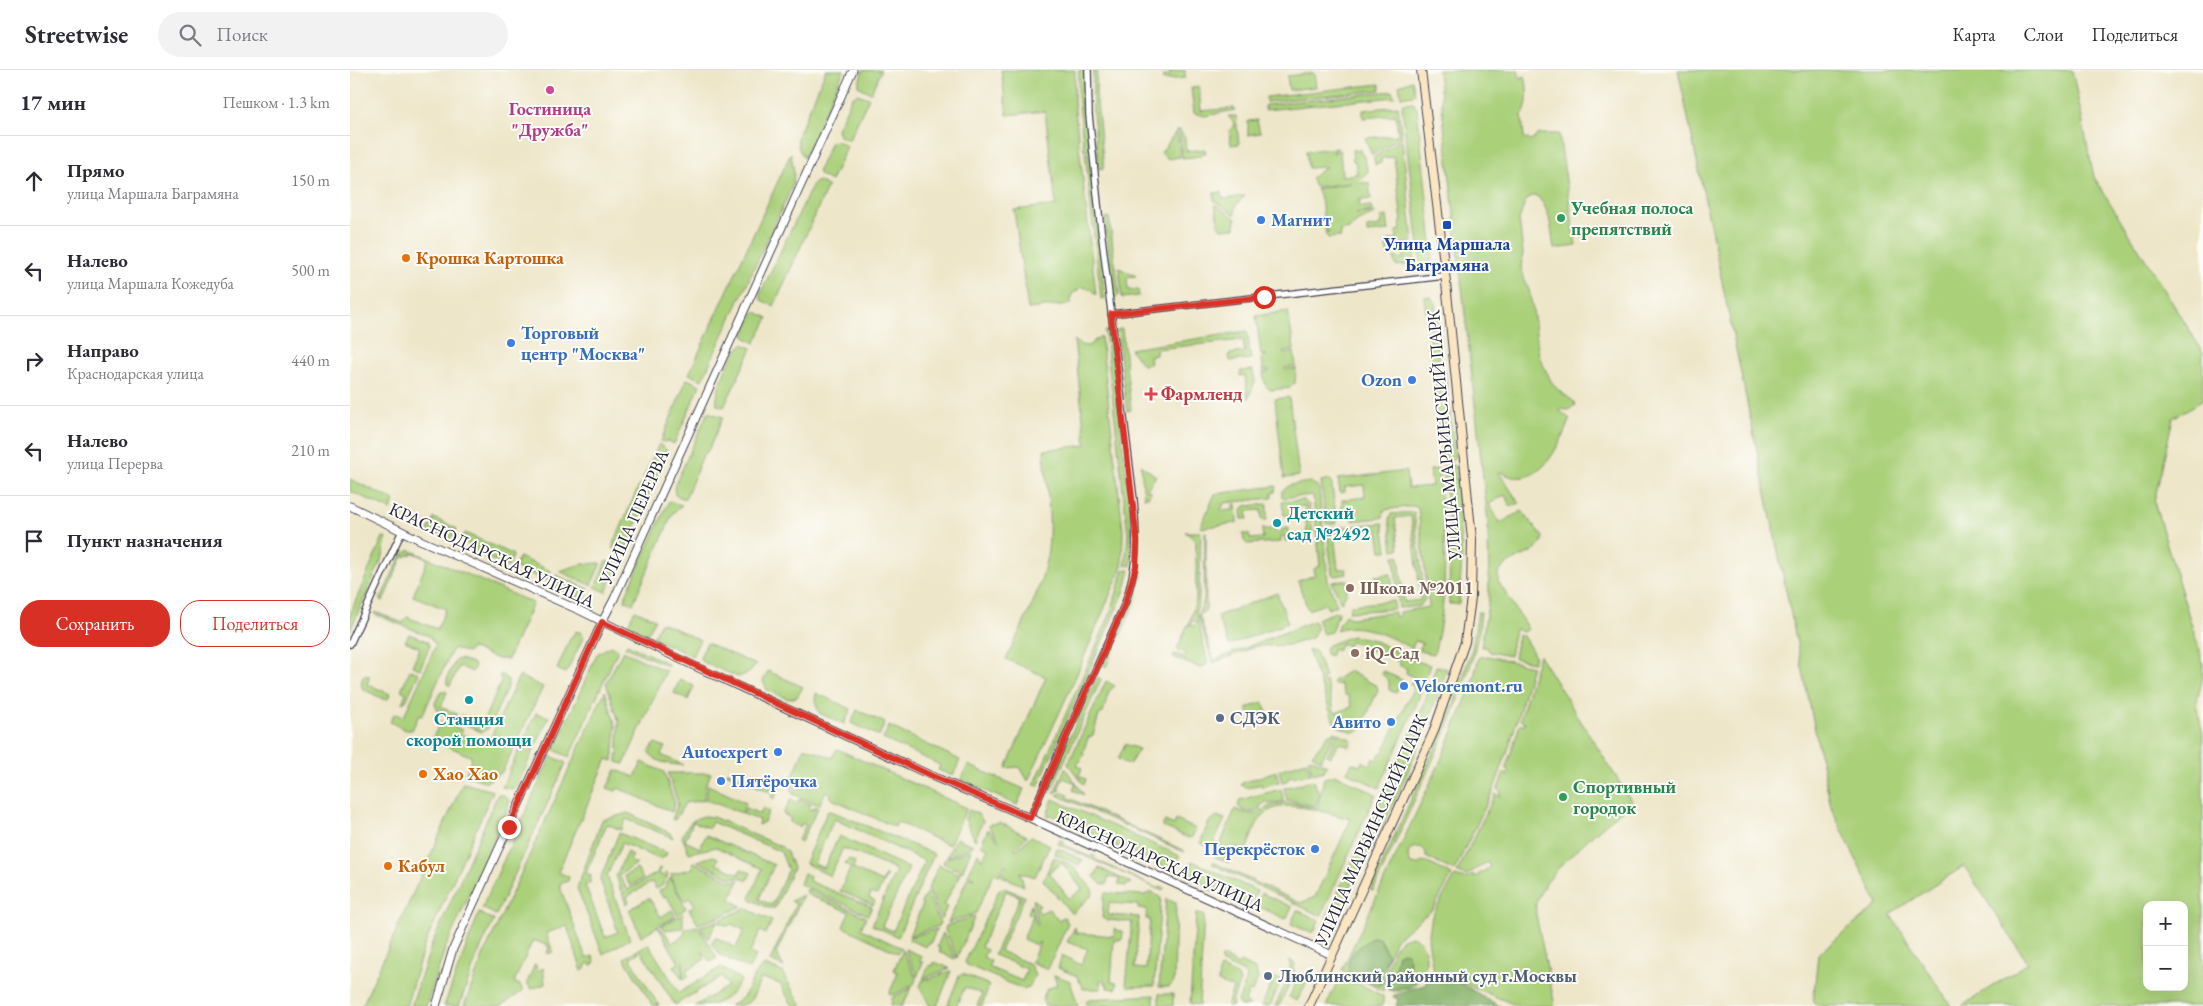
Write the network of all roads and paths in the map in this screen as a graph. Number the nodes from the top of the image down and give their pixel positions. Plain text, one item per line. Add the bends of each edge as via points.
1 (853, 70) edge
2 (1088, 70) edge
3 (1420, 70) edge
4 (1445, 276) junction
5 (1111, 314) junction
6 (350, 506) edge
7 (402, 531) junction
8 (602, 622) junction
9 (350, 644) edge
10 (1030, 818) junction
11 (1332, 955) junction
12 (436, 1006) edge
13 (1309, 1006) edge

1 - 8 street, УЛИЦА ПЕРЕРВА
2 - 5 street via 1089,115
3 - 4 main road, УЛИЦА МАРЬИНСКИЙ ПАРК
4 - 5 street
4 - 11 main road, УЛИЦА МАРЬИНСКИЙ ПАРК via 1472,539 1471,598 1465,642 1433,733
5 - 10 street via 1134,500 1136,566 1125,604
6 - 7 street, КРАСНОДАРСКАЯ УЛИЦА
7 - 8 street, КРАСНОДАРСКАЯ УЛИЦА
7 - 9 street
8 - 10 street, КРАСНОДАРСКАЯ УЛИЦА via 932,776
8 - 12 street, УЛИЦА ПЕРЕРВА via 453,948
10 - 11 street, КРАСНОДАРСКАЯ УЛИЦА
11 - 13 main road, УЛИЦА МАРЬИНСКИЙ ПАРК

